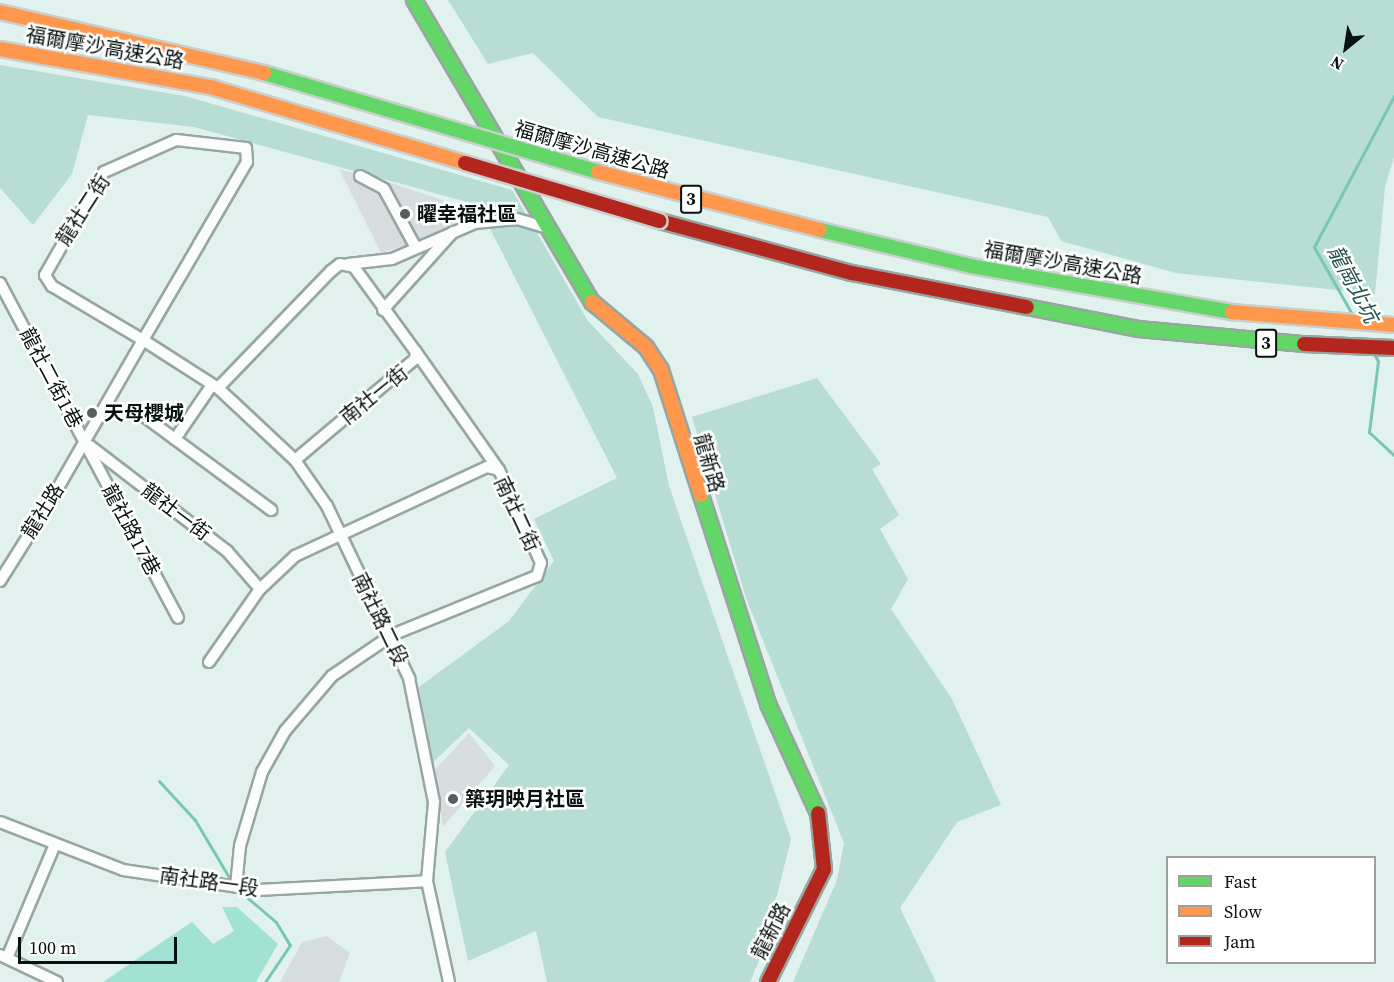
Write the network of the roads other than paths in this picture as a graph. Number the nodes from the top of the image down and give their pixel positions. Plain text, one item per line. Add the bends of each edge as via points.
1 (414, 0) edge
2 (0, 12) edge
3 (0, 49) edge
4 (360, 176) dead end
5 (458, 228) junction
6 (548, 228) junction
7 (416, 248) junction
8 (348, 264) junction
9 (0, 283) edge
10 (383, 310) junction
11 (1394, 325) edge
12 (143, 340) junction
13 (1394, 348) edge
14 (416, 352) junction
15 (215, 386) junction
16 (141, 414) dead end
17 (175, 439) junction
18 (85, 442) junction
19 (295, 460) junction
20 (499, 470) junction
21 (271, 510) dead end
22 (336, 534) junction
23 (0, 581) edge
24 (260, 589) junction
25 (178, 618) dead end
26 (392, 634) junction
27 (209, 662) dead end
28 (0, 822) edge
29 (54, 847) junction
30 (427, 881) junction
31 (236, 887) junction
32 (4, 957) edge
33 (57, 982) edge
34 (449, 982) edge
35 (768, 982) edge

1 - 6 main road, 龍新路
2 - 11 main road, 福爾摩沙高速公路 / 3, bridge via 115,35 295,81 703,202 971,266 1253,316
3 - 13 main road, 福爾摩沙高速公路 / 3, bridge via 214,88 852,273 1138,329 1252,342
4 - 7 street via 384,189
5 - 6 street via 507,219
5 - 7 street
5 - 10 street
6 - 35 main road, 龍新路 via 594,304 646,348 661,370 768,704 816,806 824,869
7 - 8 street via 392,259
8 - 10 street, 南社一街
8 - 15 street via 331,271
9 - 18 street, 龍社二街1巷
10 - 14 street, 南社一街
12 - 12 street, 龍社二街 via 52,286 46,267 104,172 176,140 246,148 247,162
12 - 15 street, 南社路二段
12 - 18 street, 龍社二街
14 - 19 street, 南社一街 via 412,365
14 - 20 street
15 - 17 street
15 - 19 street, 南社路二段
16 - 17 street
17 - 21 street
18 - 23 street, 龍社路
18 - 24 street, 龍社一街 via 227,551
18 - 25 street, 龍社路17巷
19 - 22 street, 南社路二段 via 327,506
20 - 22 street, 南社二街 via 487,467
20 - 26 street, 南社二街 via 541,563 537,576
22 - 24 street, 南社二街 via 295,556
22 - 26 street, 南社路二段
24 - 27 street, 南社二街
26 - 30 street, 南社路二段 via 409,678 434,802
26 - 31 street via 332,676 285,730 249,804
28 - 29 street, 南社路一段
29 - 31 street, 南社路一段 via 123,870
29 - 32 street
30 - 31 street, 南社路一段 via 315,890
30 - 34 street, 南社路二段
32 - 33 street

